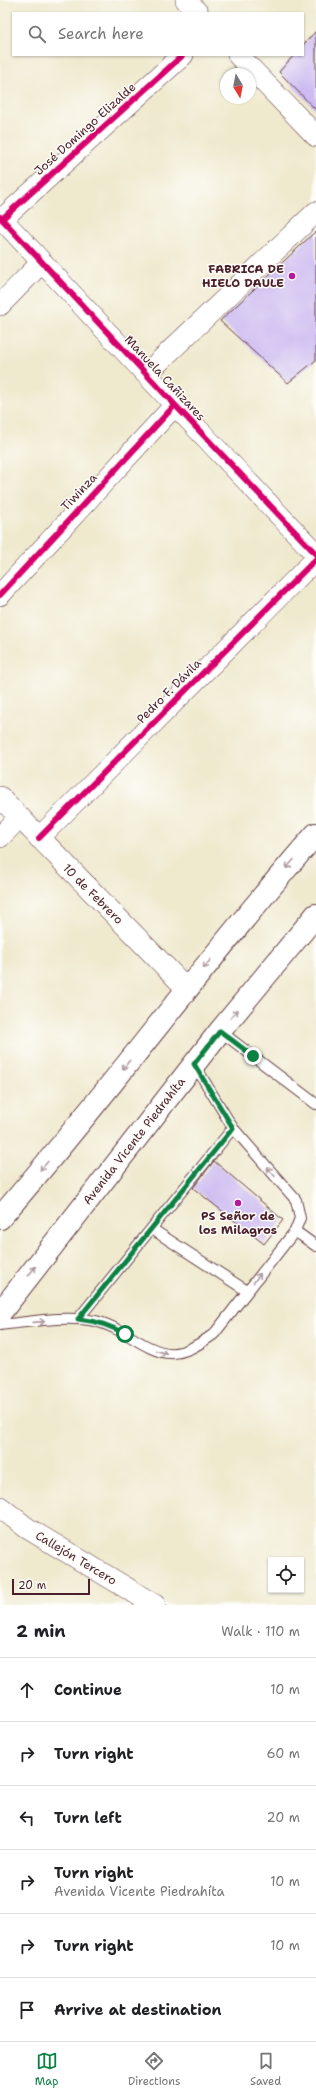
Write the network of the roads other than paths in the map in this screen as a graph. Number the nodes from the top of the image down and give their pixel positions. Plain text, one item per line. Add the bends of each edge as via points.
1 (186, 0) edge
2 (197, 12) edge
3 (182, 56) edge
4 (239, 56) edge
5 (316, 136) edge
6 (316, 212) edge
7 (1, 218) edge
8 (42, 262) junction
9 (0, 305) edge
10 (146, 374) junction
11 (175, 405) junction
12 (316, 554) edge
13 (316, 559) edge
14 (0, 595) edge
15 (0, 797) edge
16 (20, 817) junction
17 (316, 834) edge
18 (0, 837) edge
19 (39, 838) junction
20 (316, 914) edge
21 (187, 989) junction
22 (220, 1031) junction
23 (194, 1064) junction
24 (316, 1104) edge
25 (233, 1128) junction
26 (0, 1218) edge
27 (152, 1229) junction
28 (295, 1231) junction
29 (316, 1246) edge
30 (247, 1291) junction
31 (0, 1313) edge
32 (78, 1319) junction
33 (0, 1325) edge
34 (0, 1507) edge
35 (155, 1605) edge

1 - 2 street
3 - 7 street, José Domingo Elizalde
4 - 5 street
6 - 10 street
7 - 8 street, Manuela Cañizares
8 - 9 street
8 - 10 street, Manuela Cañizares
10 - 11 street, Manuela Cañizares
11 - 12 street, Manuela Cañizares
11 - 14 street, Tiwinza
13 - 19 street, Pedro F. Dávila
15 - 16 street, 10 de Febrero
16 - 18 street
16 - 19 street, 10 de Febrero
17 -> 21 main road via 256,902
19 - 21 street, 10 de Febrero
22 -> 20 main road, Avenida Vicente Piedrahíta
21 -> 26 main road via 44,1168
22 - 23 main road, Avenida Vicente Piedrahíta
22 - 24 lane
23 - 25 lane
31 -> 23 main road, Avenida Vicente Piedrahíta
25 - 27 lane
28 -> 25 lane via 300,1218 296,1200
27 - 30 lane
27 - 32 lane
28 - 29 lane
30 -> 28 lane
32 -> 30 lane via 114,1327 162,1354 180,1354 214,1334
33 -> 32 lane
34 - 35 street, Callejón Tercero via 27,1528

